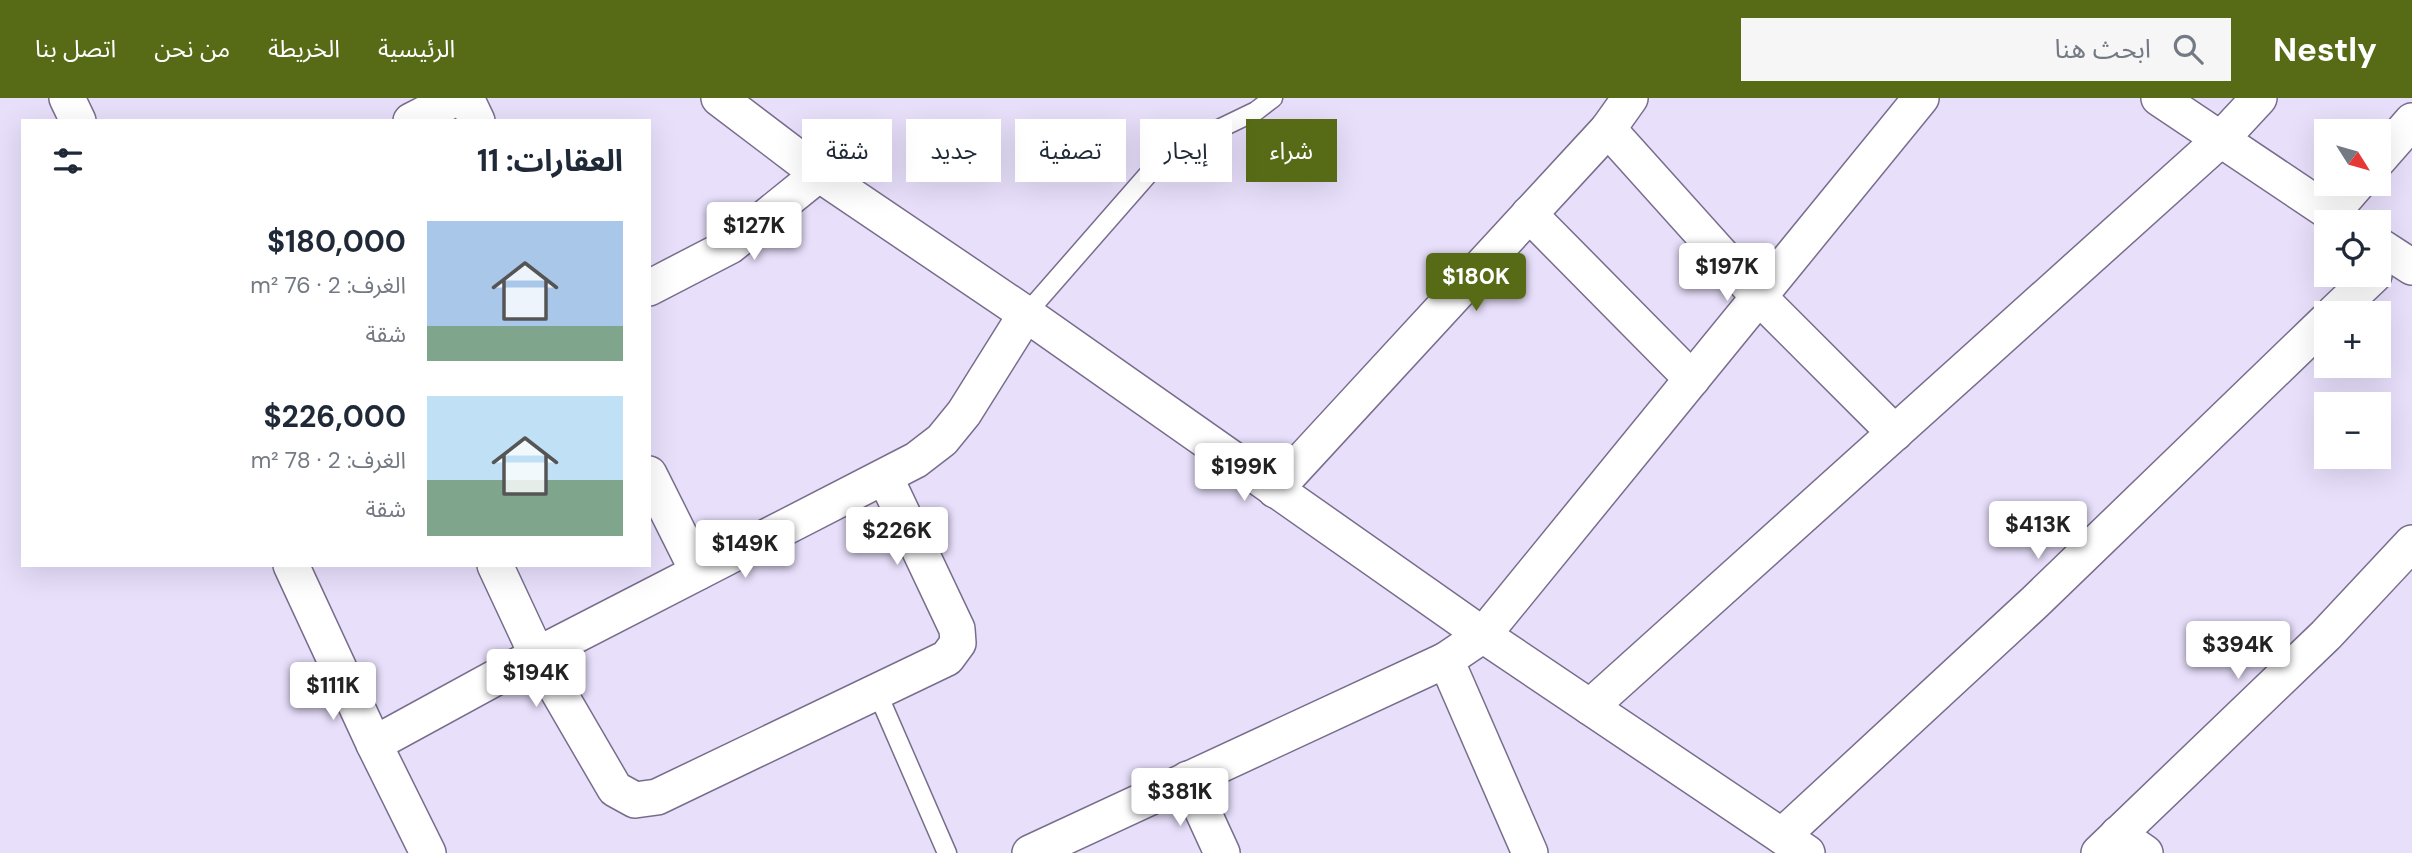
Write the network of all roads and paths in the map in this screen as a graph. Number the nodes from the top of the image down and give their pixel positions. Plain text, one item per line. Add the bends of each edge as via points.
1 (67, 98) edge
2 (456, 98) edge
3 (466, 98) edge
4 (719, 98) edge
5 (1273, 98) edge
6 (1630, 98) edge
7 (1921, 98) edge
8 (2159, 98) edge
9 (2259, 98) edge
10 (77, 119) edge
11 (415, 119) edge
12 (476, 119) edge
13 (2412, 121) edge
14 (1608, 128) junction
15 (2220, 140) junction
16 (2391, 145) edge
17 (802, 162) edge
18 (808, 182) edge
19 (830, 182) edge
20 (2326, 210) edge
21 (1529, 214) junction
22 (651, 287) edge
23 (2361, 287) edge
24 (1759, 296) junction
25 (2346, 301) edge
26 (1026, 314) junction
27 (2314, 333) edge
28 (1692, 379) junction
29 (1895, 433) junction
30 (885, 477) junction
31 (651, 478) edge
32 (1275, 490) junction
33 (2412, 543) edge
34 (292, 567) edge
35 (496, 567) edge
36 (698, 572) junction
37 (1483, 635) junction
38 (537, 655) junction
39 (1446, 660) junction
40 (877, 692) junction
41 (1590, 707) junction
42 (374, 744) junction
43 (1188, 779) junction
44 (1795, 845) edge
45 (2121, 847) edge
46 (428, 853) edge
47 (947, 853) edge
48 (1030, 853) edge
49 (1222, 853) edge
50 (1530, 853) edge

1 - 10 street
2 - 11 street
3 - 12 street
4 - 17 street
5 - 26 lane via 1256,111 1173,151
6 - 14 street
7 - 24 street
8 - 15 street
9 - 15 street
13 - 16 street
14 - 21 street
14 - 24 street
15 - 20 street
15 - 29 street
18 - 22 street via 730,246
19 - 26 street
21 - 28 street
21 - 32 street
23 - 25 street
24 - 28 street
24 - 29 street
26 - 30 street via 942,440
26 - 32 street
27 - 44 street via 2035,602
28 - 37 street
29 - 41 street
30 - 36 street
30 - 40 street via 957,629 958,643 947,658
31 - 36 street
32 - 37 street
33 - 45 street
34 - 42 street
35 - 38 street
36 - 38 street
37 - 39 street
37 - 41 street
38 - 40 street via 615,789 635,800 657,797
38 - 42 street
39 - 43 street
39 - 50 street
40 - 47 lane
41 - 44 street
42 - 46 street
43 - 48 street
43 - 49 street

